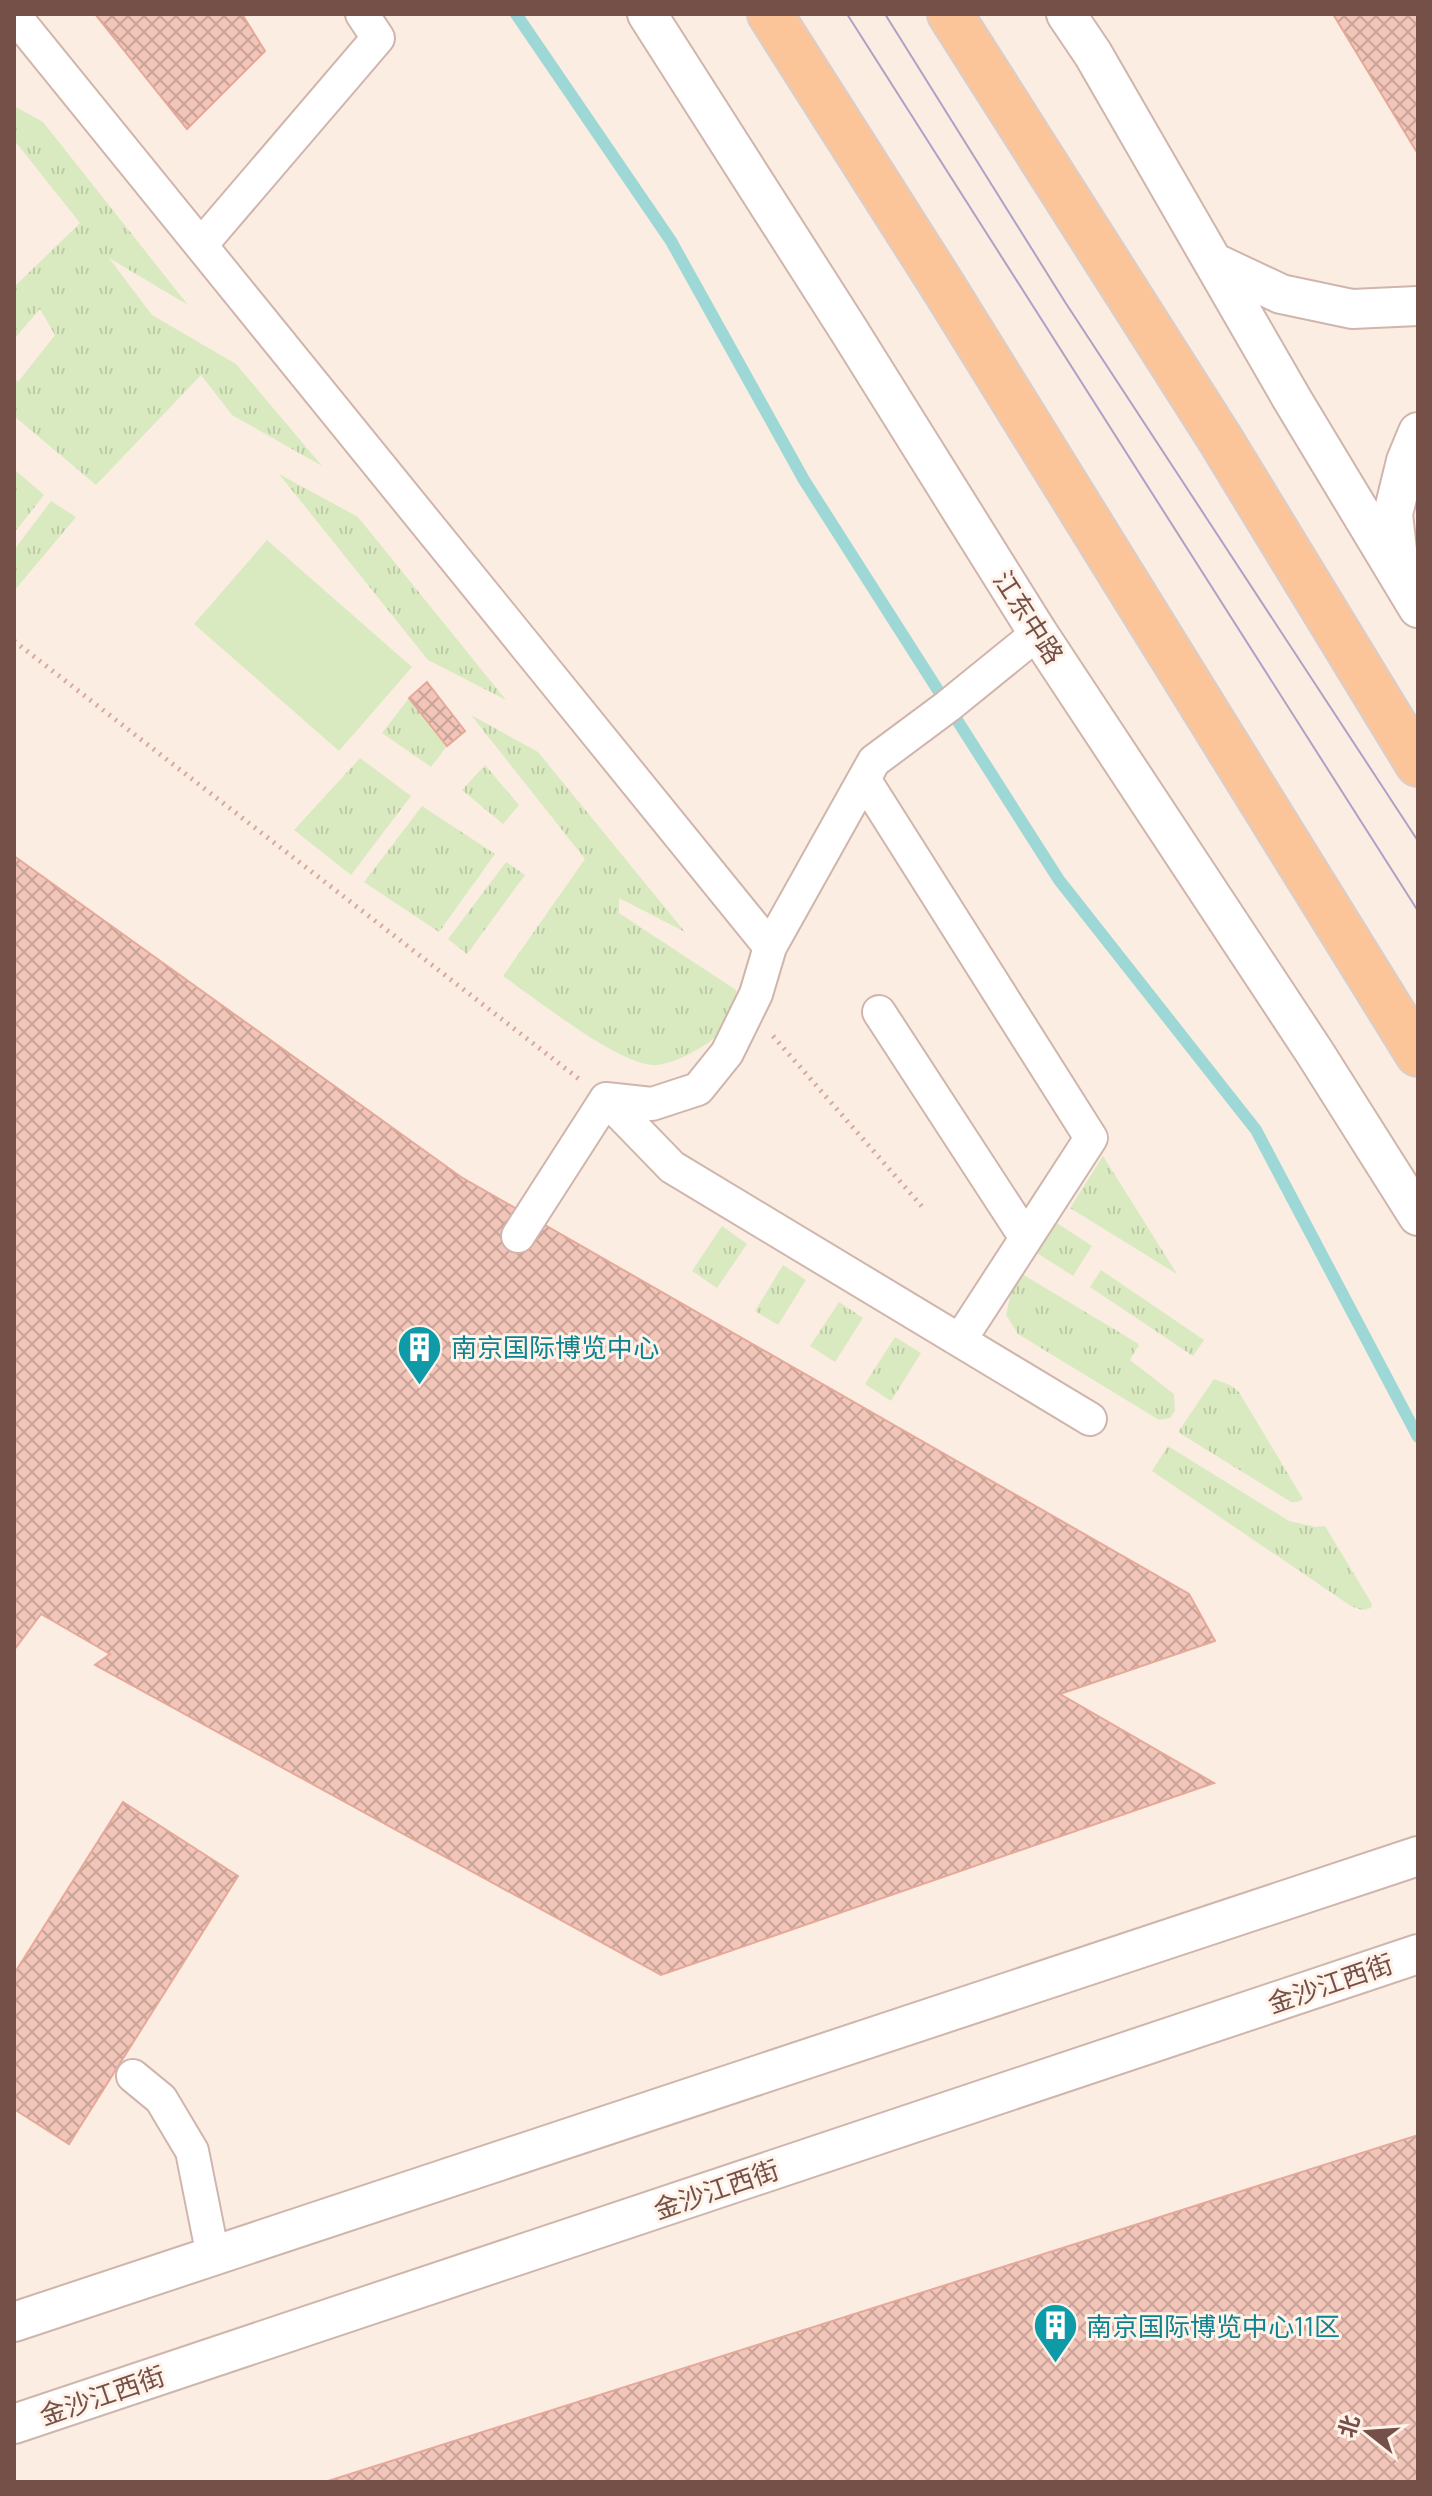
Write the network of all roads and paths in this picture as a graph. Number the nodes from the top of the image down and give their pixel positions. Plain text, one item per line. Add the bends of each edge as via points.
1 (362, 14) edge
2 (647, 14) edge
3 (770, 14) edge
4 (950, 14) edge
5 (1066, 14) edge
6 (14, 15) edge
7 (201, 245) junction
8 (1213, 262) junction
9 (1418, 306) edge
10 (1418, 432) edge
11 (1409, 594) edge
12 (1038, 633) junction
13 (14, 641) edge
14 (1418, 764) edge
15 (864, 779) junction
16 (770, 947) junction
17 (749, 1008) junction
18 (879, 1012) dead end
19 (1418, 1054) edge
20 (606, 1099) junction
21 (925, 1210) dead end
22 (1418, 1216) edge
23 (518, 1236) dead end
24 (1026, 1238) junction
25 (960, 1340) junction
26 (1090, 1419) dead end
27 (1418, 1856) edge
28 (1418, 1954) edge
29 (133, 2076) dead end
30 (213, 2256) junction
31 (14, 2322) edge
32 (14, 2424) edge

1 - 7 street via 378,38
2 - 12 street, 江东中路
3 - 19 main road
4 - 14 main road via 1220,439
5 - 8 street
6 - 7 street
7 - 16 street
8 - 9 street via 1281,294 1352,309
8 - 11 street
10 - 11 street via 1393,514
12 - 15 street via 874,761
12 - 22 street, 江东中路
13 - 20 path
15 - 16 street
15 - 24 street via 1091,1138
16 - 17 street
17 - 20 street via 727,1053 698,1089 652,1104
17 - 21 path
18 - 24 street
20 - 23 street
20 - 25 street via 672,1167
24 - 25 street
25 - 26 street
27 - 30 street
28 - 32 street, 金沙江西街
29 - 30 street via 161,2099 192,2151
30 - 31 street

